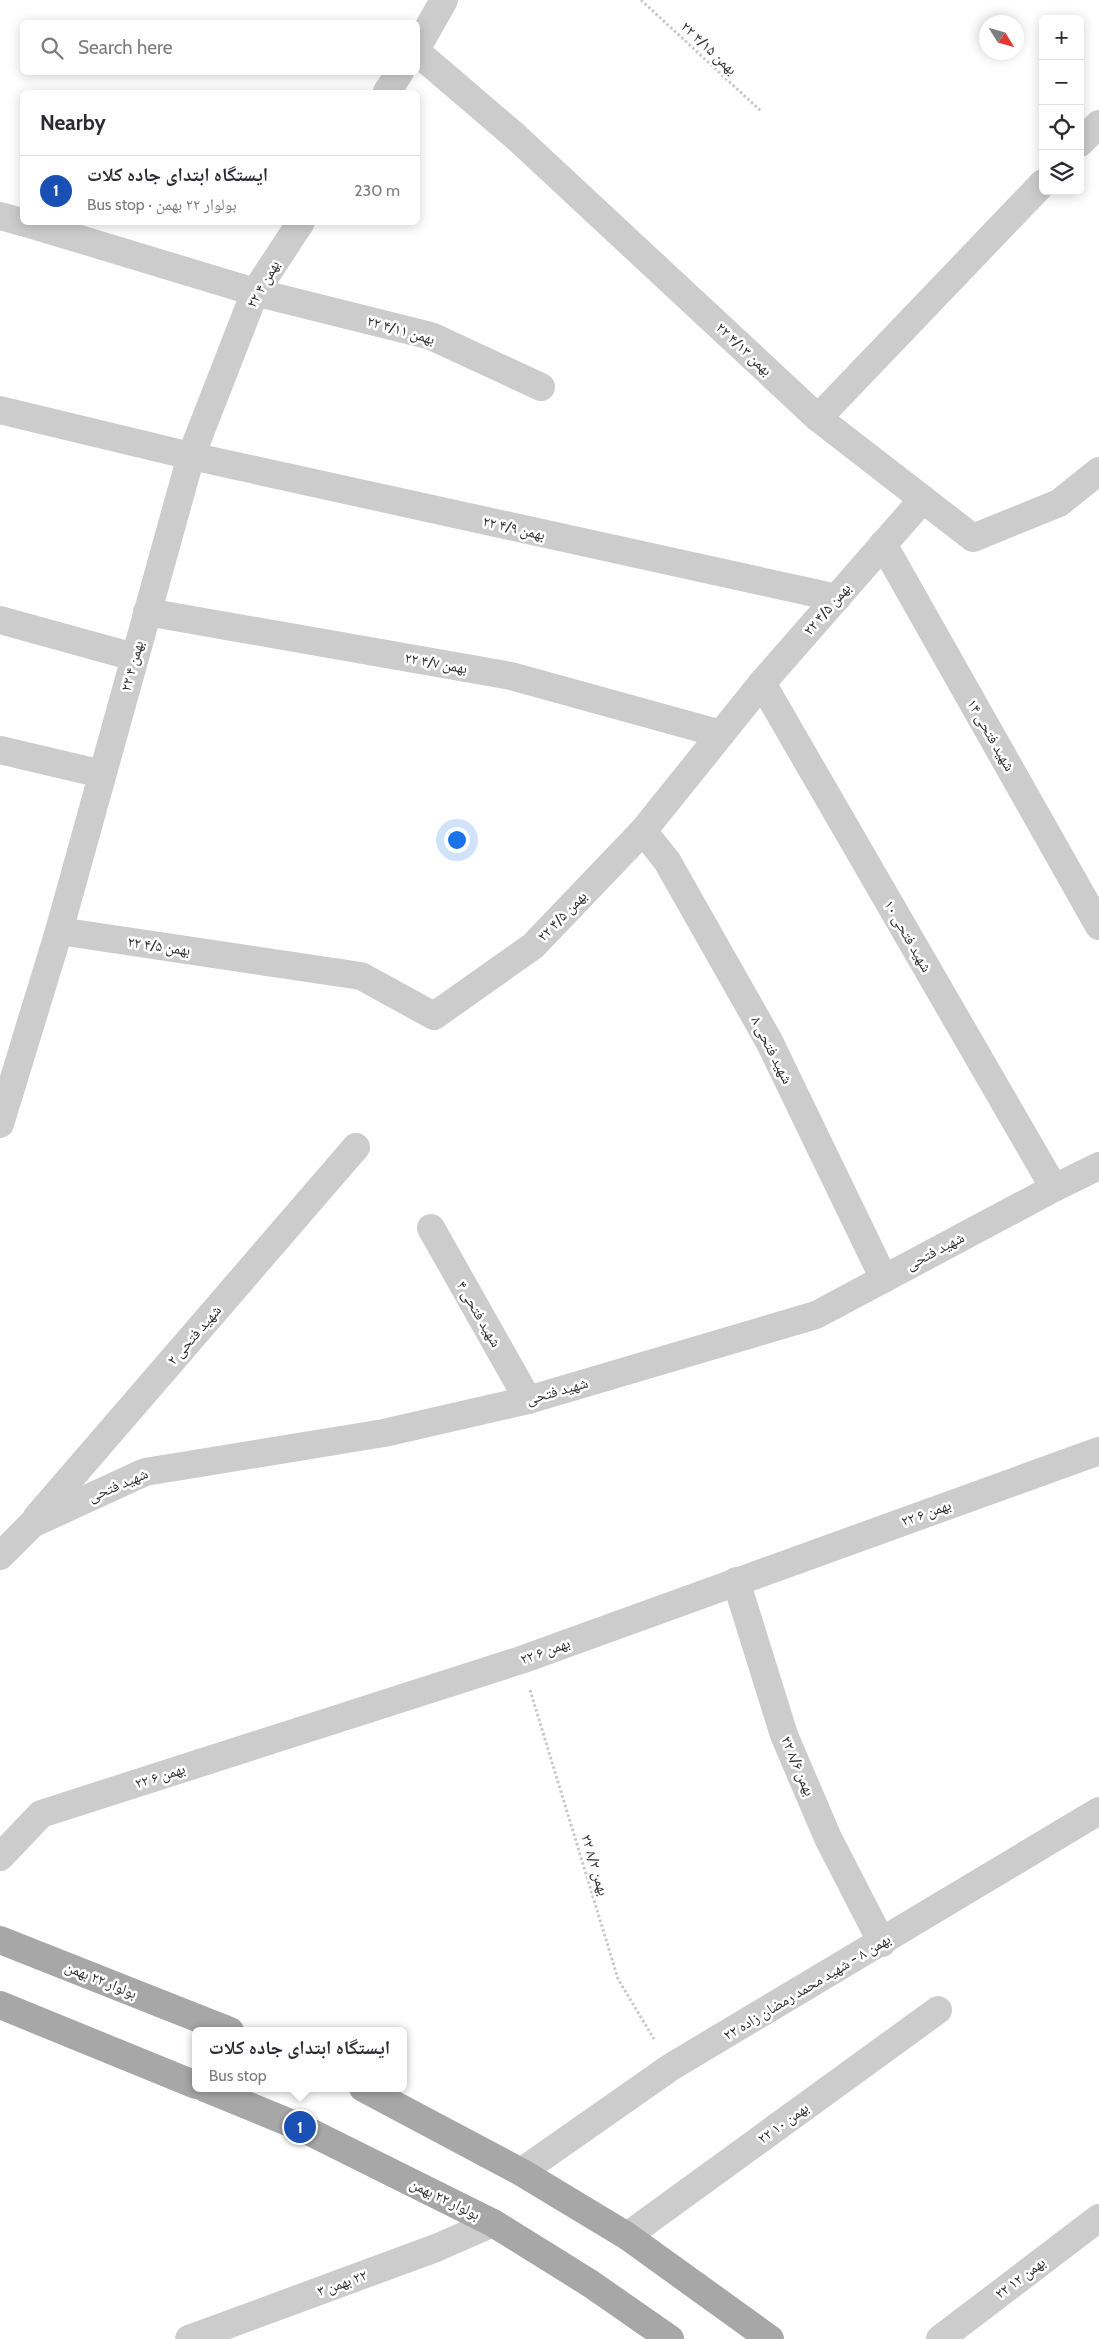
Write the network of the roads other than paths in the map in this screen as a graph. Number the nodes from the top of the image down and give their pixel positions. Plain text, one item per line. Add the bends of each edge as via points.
1 (444, 0) edge
2 (420, 42) edge
3 (420, 55) edge
4 (398, 75) edge
5 (388, 90) edge
6 (1099, 124) edge
7 (1084, 139) edge
8 (1039, 187) edge
9 (0, 216) edge
10 (20, 221) edge
11 (33, 225) edge
12 (298, 225) edge
13 (255, 292) junction
14 (541, 388) dead end
15 (0, 410) edge
16 (818, 418) junction
17 (191, 456) junction
18 (1099, 471) edge
19 (923, 499) junction
20 (883, 544) junction
21 (837, 598) junction
22 (147, 612) junction
23 (0, 620) edge
24 (134, 657) junction
25 (762, 683) junction
26 (721, 734) junction
27 (0, 750) edge
28 (102, 774) junction
29 (643, 831) junction
30 (1099, 926) edge
31 (59, 931) junction
32 (0, 1124) edge
33 (356, 1147) dead end
34 (1099, 1166) edge
35 (1054, 1188) junction
36 (431, 1228) dead end
37 (884, 1278) junction
38 (528, 1400) junction
39 (1099, 1451) edge
40 (32, 1524) junction
41 (0, 1556) edge
42 (736, 1581) junction
43 (1099, 1811) edge
44 (0, 1857) edge
45 (0, 1940) edge
46 (882, 1943) junction
47 (0, 2005) edge
48 (938, 2010) dead end
49 (220, 2027) edge
50 (192, 2083) edge
51 (215, 2092) edge
52 (371, 2092) edge
53 (521, 2172) junction
54 (1099, 2218) edge
55 (492, 2223) junction
56 (628, 2236) junction
57 (189, 2339) edge
58 (670, 2339) edge
59 (770, 2339) edge
60 (940, 2339) edge

1 - 2 street
3 - 16 street, ۲۲ بهمن ۴/۱۳ via 515,136
4 - 5 street
6 - 7 street
8 - 16 street
9 - 10 street, ۲۲ بهمن ۴/۱۱
11 - 13 street, ۲۲ بهمن ۴/۱۱
12 - 13 street, ۲۲ بهمن ۴
13 - 14 street, ۲۲ بهمن ۴/۱۱ via 431,336
13 - 17 street, ۲۲ بهمن ۴
15 - 17 street, ۲۲ بهمن ۴/۹
16 - 19 street, ۲۲ بهمن ۴/۱۳
17 - 21 street, ۲۲ بهمن ۴/۹
17 - 22 street, ۲۲ بهمن ۴
18 - 19 street, ۲۲ بهمن ۴/۱۳ via 1059,503 973,538
19 - 20 street, ۲۲ بهمن ۴/۵
20 - 21 street, ۲۲ بهمن ۴/۵
20 - 30 street, شهید فتحی ۱۴
21 - 25 street, ۲۲ بهمن ۴/۵
22 - 24 street, ۲۲ بهمن ۴
22 - 26 street, ۲۲ بهمن ۴/۷ via 511,676
23 - 24 street
24 - 28 street, ۲۲ بهمن ۴
25 - 26 street, ۲۲ بهمن ۴/۵
25 - 35 street, شهید فتحی ۱۰
26 - 29 street, ۲۲ بهمن ۴/۵
27 - 28 street
28 - 31 street, ۲۲ بهمن ۴
29 - 31 street, ۲۲ بهمن ۴/۵ via 533,946 434,1016 360,976
29 - 37 street, شهید فتحی ۸ via 667,861 769,1041
31 - 32 street, ۲۲ بهمن ۴
33 - 40 street, شهید فتحی ۲
34 - 35 street, شهید فتحی
35 - 37 street, شهید فتحی
36 - 38 street, شهید فتحی ۴
37 - 38 street, شهید فتحی via 816,1315
38 - 40 street, شهید فتحی via 384,1433 145,1472
39 - 42 street, ۲۲ بهمن ۶
40 - 41 street, شهید فتحی
42 - 44 street, ۲۲ بهمن ۶ via 521,1660 41,1814
42 - 46 street, ۲۲ بهمن ۸/۶ via 784,1735 828,1838
43 - 46 street, ۲۲ بهمن ۸ - شهید محمد رمضان زاده
45 - 49 main road, بولوار ۲۲ بهمن
46 - 53 street, ۲۲ بهمن ۸ - شهید محمد رمضان زاده via 671,2067
47 - 50 main road
48 - 56 street, ۲۲ بهمن ۱۰
51 - 55 main road, بولوار ۲۲ بهمن via 300,2127
52 - 53 main road
53 - 56 main road
54 - 60 street, ۲۲ بهمن ۱۲
55 - 57 street, ٢٢ بهمن ۳ via 436,2248
55 - 58 main road, بولوار ۲۲ بهمن via 592,2284
56 - 59 main road

